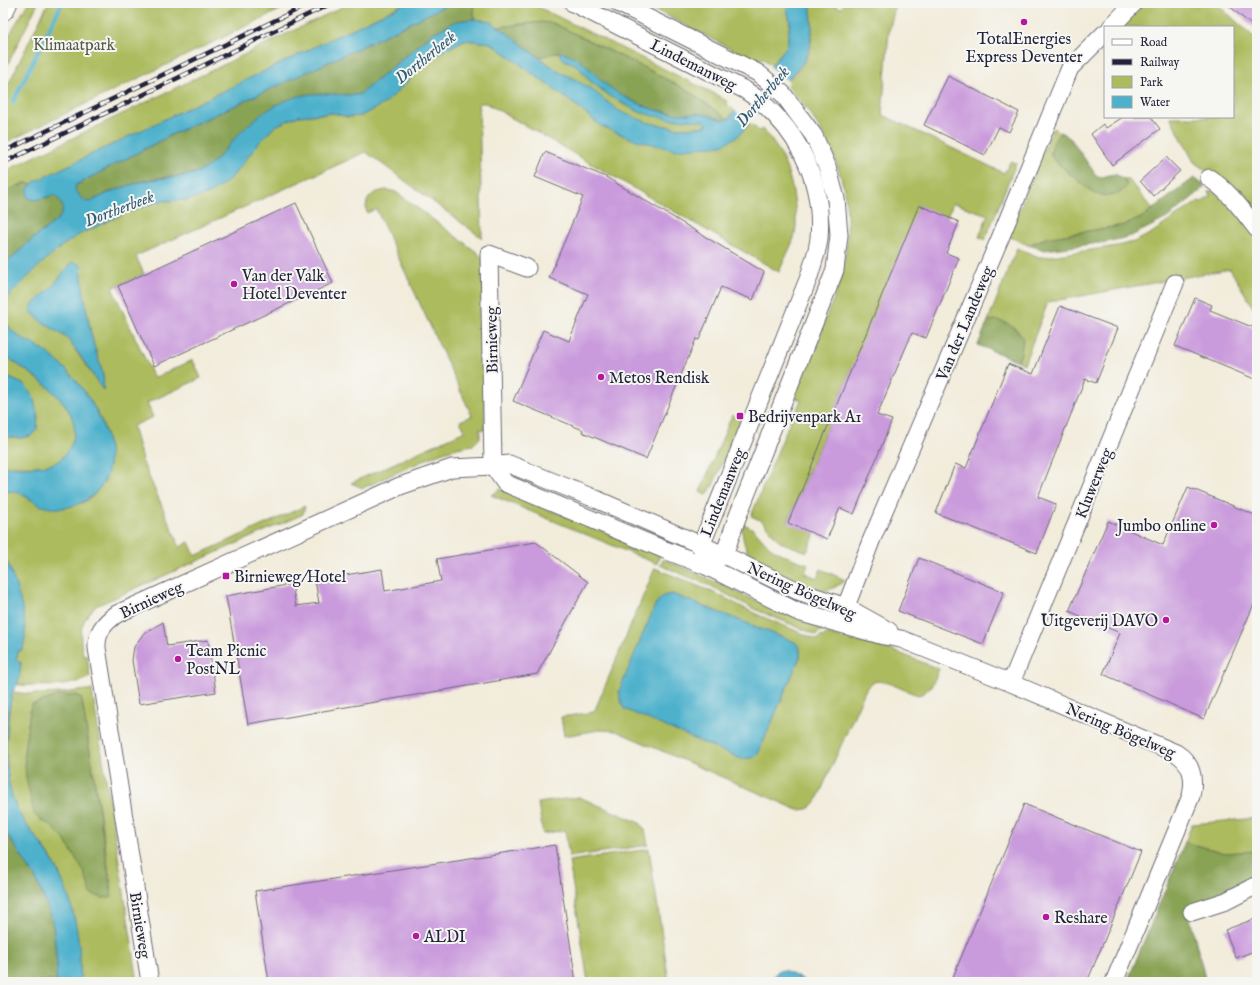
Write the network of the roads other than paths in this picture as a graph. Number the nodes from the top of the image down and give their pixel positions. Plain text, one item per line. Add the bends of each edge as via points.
1 (6, 3) edge
2 (573, 3) edge
3 (618, 3) edge
4 (1134, 3) edge
5 (3, 9) edge
6 (1112, 26) edge
7 (1104, 34) edge
8 (1210, 178) dead end
9 (1257, 229) edge
10 (527, 268) dead end
11 (1175, 283) dead end
12 (493, 466) junction
13 (701, 546) junction
14 (724, 555) junction
15 (706, 566) junction
16 (846, 607) junction
17 (840, 624) junction
18 (901, 639) junction
19 (1011, 683) junction
20 (1257, 885) edge
21 (1192, 912) dead end
22 (150, 982) edge
23 (1114, 982) edge

1 - 5 main road
2 - 13 street, Lindemanweg via 745,90 771,109 806,159 816,191 819,239 809,277
3 - 14 street, Lindemanweg via 758,73 783,94 814,136 827,166 836,199 839,235 834,270
4 - 6 street
7 - 16 street, Van der Landeweg via 1070,68 871,541
8 - 9 street via 1233,199
10 - 12 street, Birnieweg via 489,254
11 - 19 street, Kluwerweg
12 - 13 street, Birnieweg via 509,464
12 - 15 street via 505,483
12 - 22 street, Birnieweg via 452,468 400,486 117,614 102,628 97,642 98,654
13 - 14 street, Nering Bögelweg
13 - 15 street, Lindemanweg
14 - 15 street, Lindemanweg
14 - 16 street, Nering Bögelweg via 798,591
15 - 17 street, Nering Bögelweg via 798,612
16 - 17 street, Van der Landeweg
16 - 18 street, Nering Bögelweg
17 - 18 street, Nering Bögelweg
18 - 19 street, Nering Bögelweg
19 - 23 street, Nering Bögelweg via 1176,753 1186,760 1190,768 1193,782 1191,796
20 - 21 street via 1226,901

